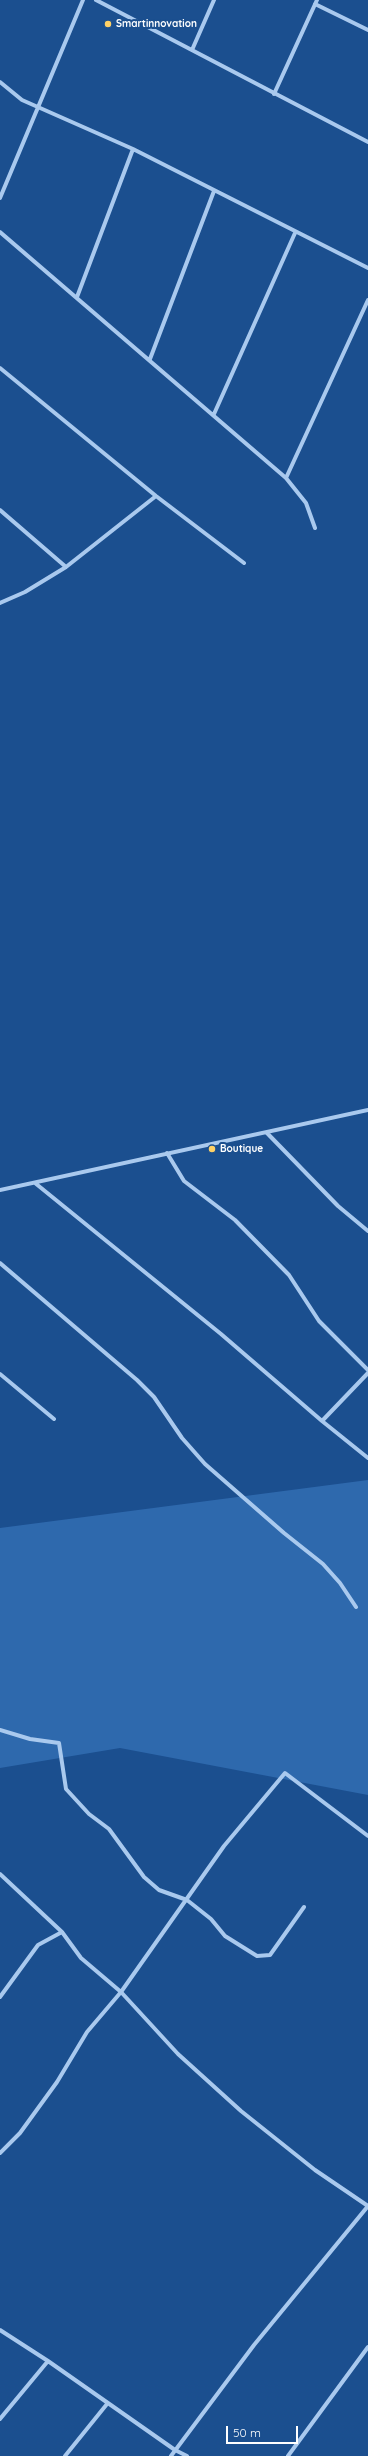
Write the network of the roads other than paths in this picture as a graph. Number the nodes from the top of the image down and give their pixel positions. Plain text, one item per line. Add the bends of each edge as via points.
1 (83, 0) edge
2 (96, 0) edge
3 (214, 0) edge
4 (316, 2) edge
5 (368, 30) edge
6 (192, 50) junction
7 (0, 82) edge
8 (274, 94) junction
9 (39, 107) junction
10 (368, 142) edge
11 (133, 149) junction
12 (214, 191) junction
13 (0, 198) edge
14 (0, 232) edge
15 (295, 233) junction
16 (368, 268) edge
17 (77, 297) junction
18 (368, 300) edge
19 (150, 359) junction
20 (0, 368) edge
21 (214, 414) junction
22 (286, 478) junction
23 (156, 496) junction
24 (0, 510) edge
25 (315, 528) dead end
26 (244, 563) dead end
27 (66, 567) junction
28 (0, 603) edge
29 (368, 1110) edge
30 (267, 1133) junction
31 (167, 1153) junction
32 (35, 1183) junction
33 (0, 1190) edge
34 (368, 1231) edge
35 (0, 1263) edge
36 (368, 1370) edge
37 (368, 1373) edge
38 (0, 1374) edge
39 (54, 1419) dead end
40 (322, 1421) junction
41 (368, 1458) edge
42 (356, 1607) dead end
43 (0, 1730) edge
44 (368, 1836) edge
45 (0, 1874) edge
46 (187, 1900) junction
47 (304, 1907) dead end
48 (62, 1932) junction
49 (121, 1992) junction
50 (0, 1997) edge
51 (0, 2153) edge
52 (368, 2206) edge
53 (0, 2330) edge
54 (368, 2347) edge
55 (48, 2361) junction
56 (107, 2404) junction
57 (0, 2419) edge
58 (175, 2450) junction
59 (65, 2456) edge
60 (171, 2456) edge
61 (187, 2456) edge
62 (288, 2456) edge

1 - 9 street
2 - 6 street
3 - 6 street
4 - 5 street
4 - 8 street
6 - 8 street
7 - 9 street via 22,100
8 - 10 street
9 - 11 street
9 - 13 street
11 - 12 street
11 - 17 street
12 - 15 street
12 - 19 street
14 - 17 street
15 - 16 street
15 - 21 street
17 - 19 street
18 - 22 street
19 - 21 street
20 - 23 street
21 - 22 street
22 - 25 street via 306,503
23 - 26 street
23 - 27 street
24 - 27 street
27 - 28 street via 25,592
29 - 30 street
30 - 31 street
30 - 34 street via 338,1206
31 - 32 street
31 - 36 street via 184,1180 234,1220 289,1275 319,1321
32 - 33 street
32 - 40 street via 217,1330
35 - 42 street via 138,1380 154,1397 182,1438 206,1464 284,1534 323,1564
37 - 40 street
38 - 39 street
40 - 41 street
43 - 46 street via 30,1739 59,1743 66,1789 75,1801 109,1829 144,1876 159,1890
44 - 46 street via 285,1773 224,1846
45 - 48 street
46 - 47 street via 212,1919 225,1936 257,1956 270,1955
46 - 49 street
48 - 49 street via 82,1958
48 - 50 street via 38,1945
49 - 51 street via 87,2032 57,2082 20,2133
49 - 52 street via 178,2054 241,2111 315,2170
52 - 58 street via 254,2345
53 - 55 street
54 - 62 street
55 - 56 street
55 - 57 street
56 - 58 street
56 - 59 street
58 - 60 street
58 - 61 street

